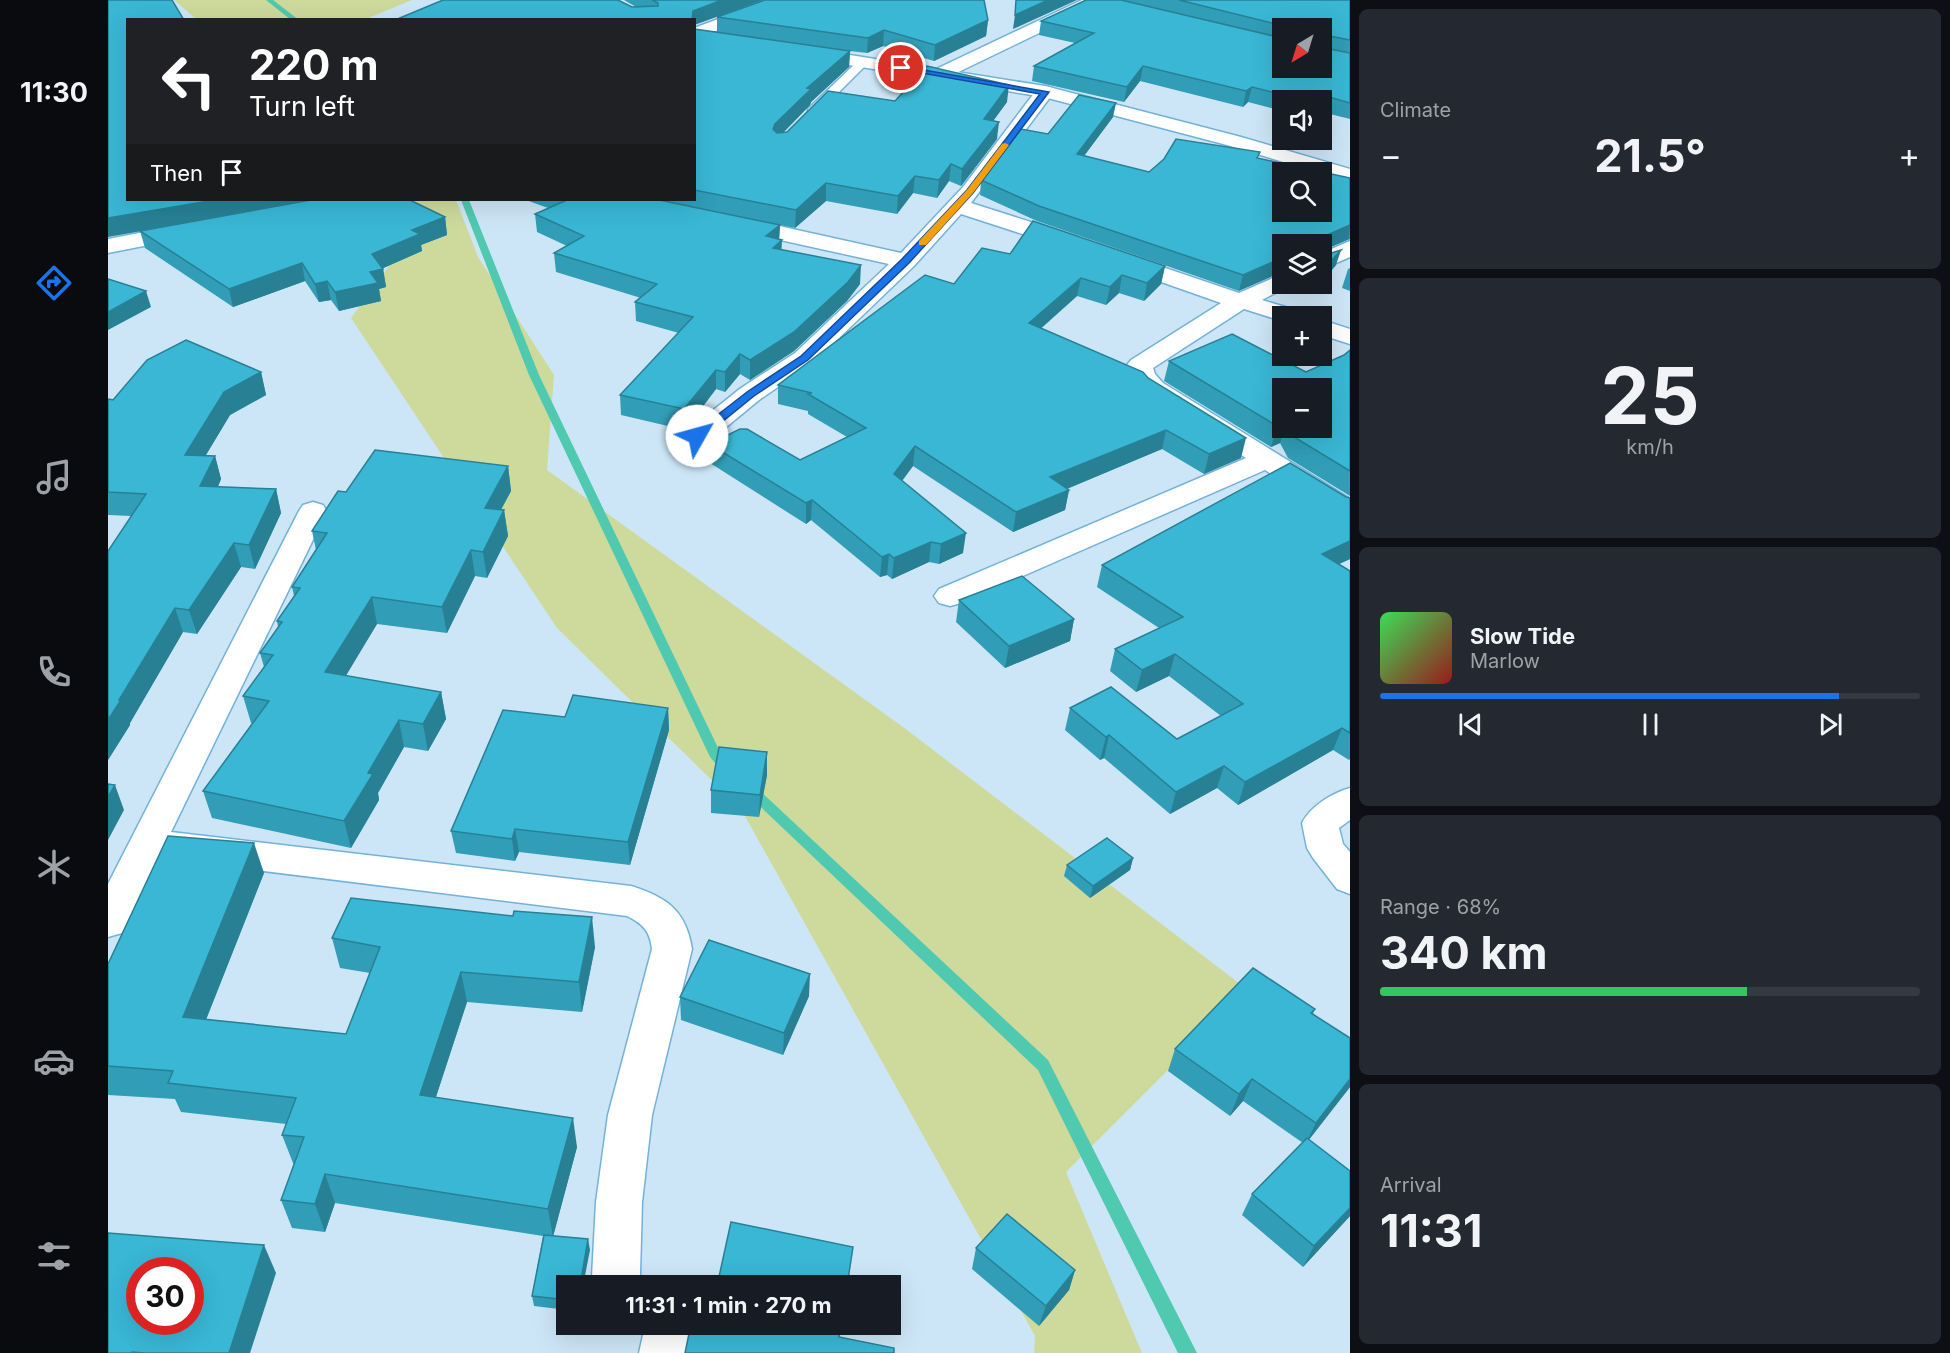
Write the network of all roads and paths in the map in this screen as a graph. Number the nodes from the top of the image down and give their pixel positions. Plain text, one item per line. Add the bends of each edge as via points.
1 (785, 0) edge
2 (1094, 0) edge
3 (1116, 6) edge
4 (696, 34) edge
5 (696, 35) edge
6 (728, 42) edge
7 (784, 49) edge
8 (863, 62) junction
9 (940, 74) junction
10 (1045, 92) junction
11 (806, 119) edge
12 (1350, 176) edge
13 (958, 206) junction
14 (711, 219) edge
15 (205, 228) edge
16 (109, 244) edge
17 (1350, 249) edge
18 (1332, 257) edge
19 (906, 261) junction
20 (1272, 286) edge
21 (1242, 300) junction
22 (1272, 310) edge
23 (1332, 331) edge
24 (1350, 337) edge
25 (697, 436) dead end
26 (1265, 460) junction
27 (1350, 511) edge
28 (313, 512) dead end
29 (950, 596) dead end
30 (1350, 801) edge
31 (146, 843) junction
32 (1350, 879) edge
33 (108, 922) edge
34 (616, 1275) edge
35 (668, 1335) edge
36 (663, 1353) edge

1 - 4 street
2 - 3 street
2 - 9 street
5 - 6 street
7 - 8 street
8 - 9 street
8 - 11 lane
9 - 10 street
10 - 12 street
10 - 13 street
13 - 19 street
13 - 21 street
14 - 19 street
15 - 16 street
17 - 18 street
19 - 25 street via 804,358
20 - 21 street
21 - 22 street
21 - 26 street via 1140,365 1154,389
23 - 24 street
26 - 27 street
26 - 29 street
28 - 31 street
30 - 32 street via 1320,823 1326,848
31 - 33 street
31 - 34 street via 631,901 648,907 663,920 671,934 672,950 630,1115 619,1203
35 - 36 street

